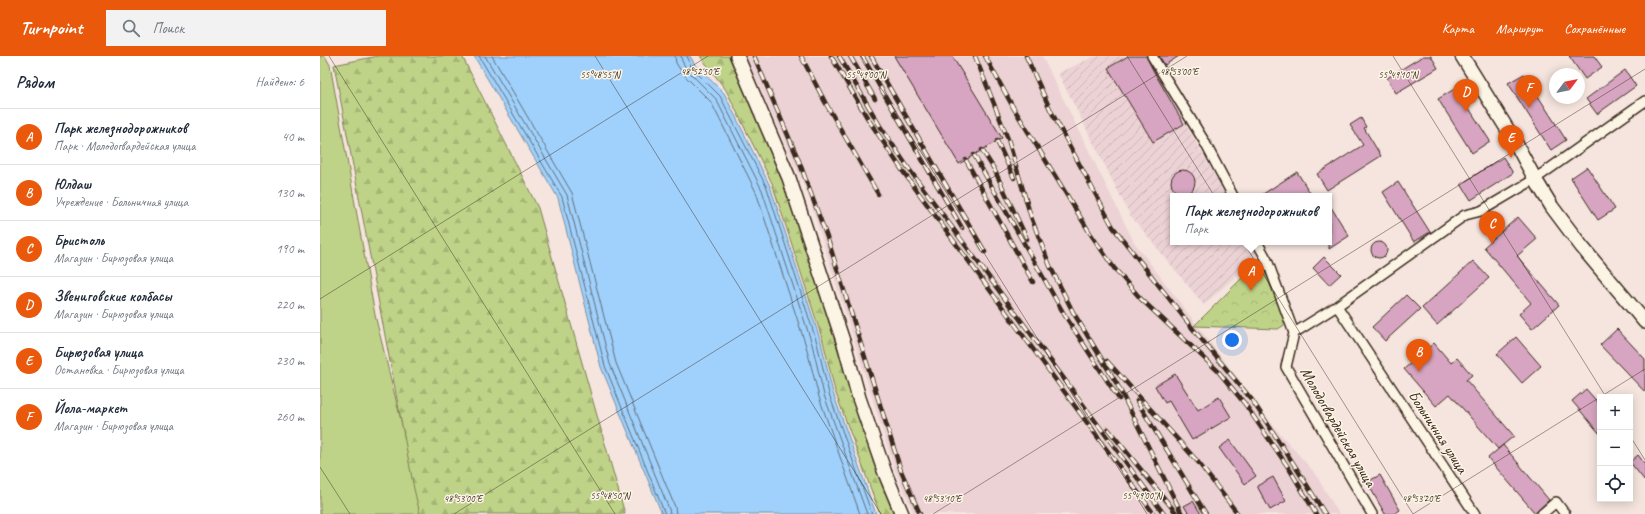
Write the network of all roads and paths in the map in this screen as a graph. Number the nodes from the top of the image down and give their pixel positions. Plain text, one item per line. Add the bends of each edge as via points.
1 (737, 56) edge
2 (1152, 56) edge
3 (1462, 56) edge
4 (1645, 101) edge
5 (1535, 179) junction
6 (1231, 193) edge
7 (1260, 245) edge
8 (1337, 306) junction
9 (1645, 322) edge
10 (1294, 332) junction
11 (902, 514) edge
12 (1372, 514) edge
13 (1475, 514) edge
14 (1542, 514) edge
15 (1565, 514) edge

1 - 11 main road via 789,178 845,347 859,398
2 - 6 street via 1204,141
3 - 5 main road
4 - 5 street
5 - 8 street via 1481,211 1465,215
5 - 9 main road via 1582,248
7 - 10 street
8 - 10 street
8 - 13 street, Больничная улица
10 - 12 street, Молодогвардейская улица via 1286,367
14 - 15 street via 1556,502

